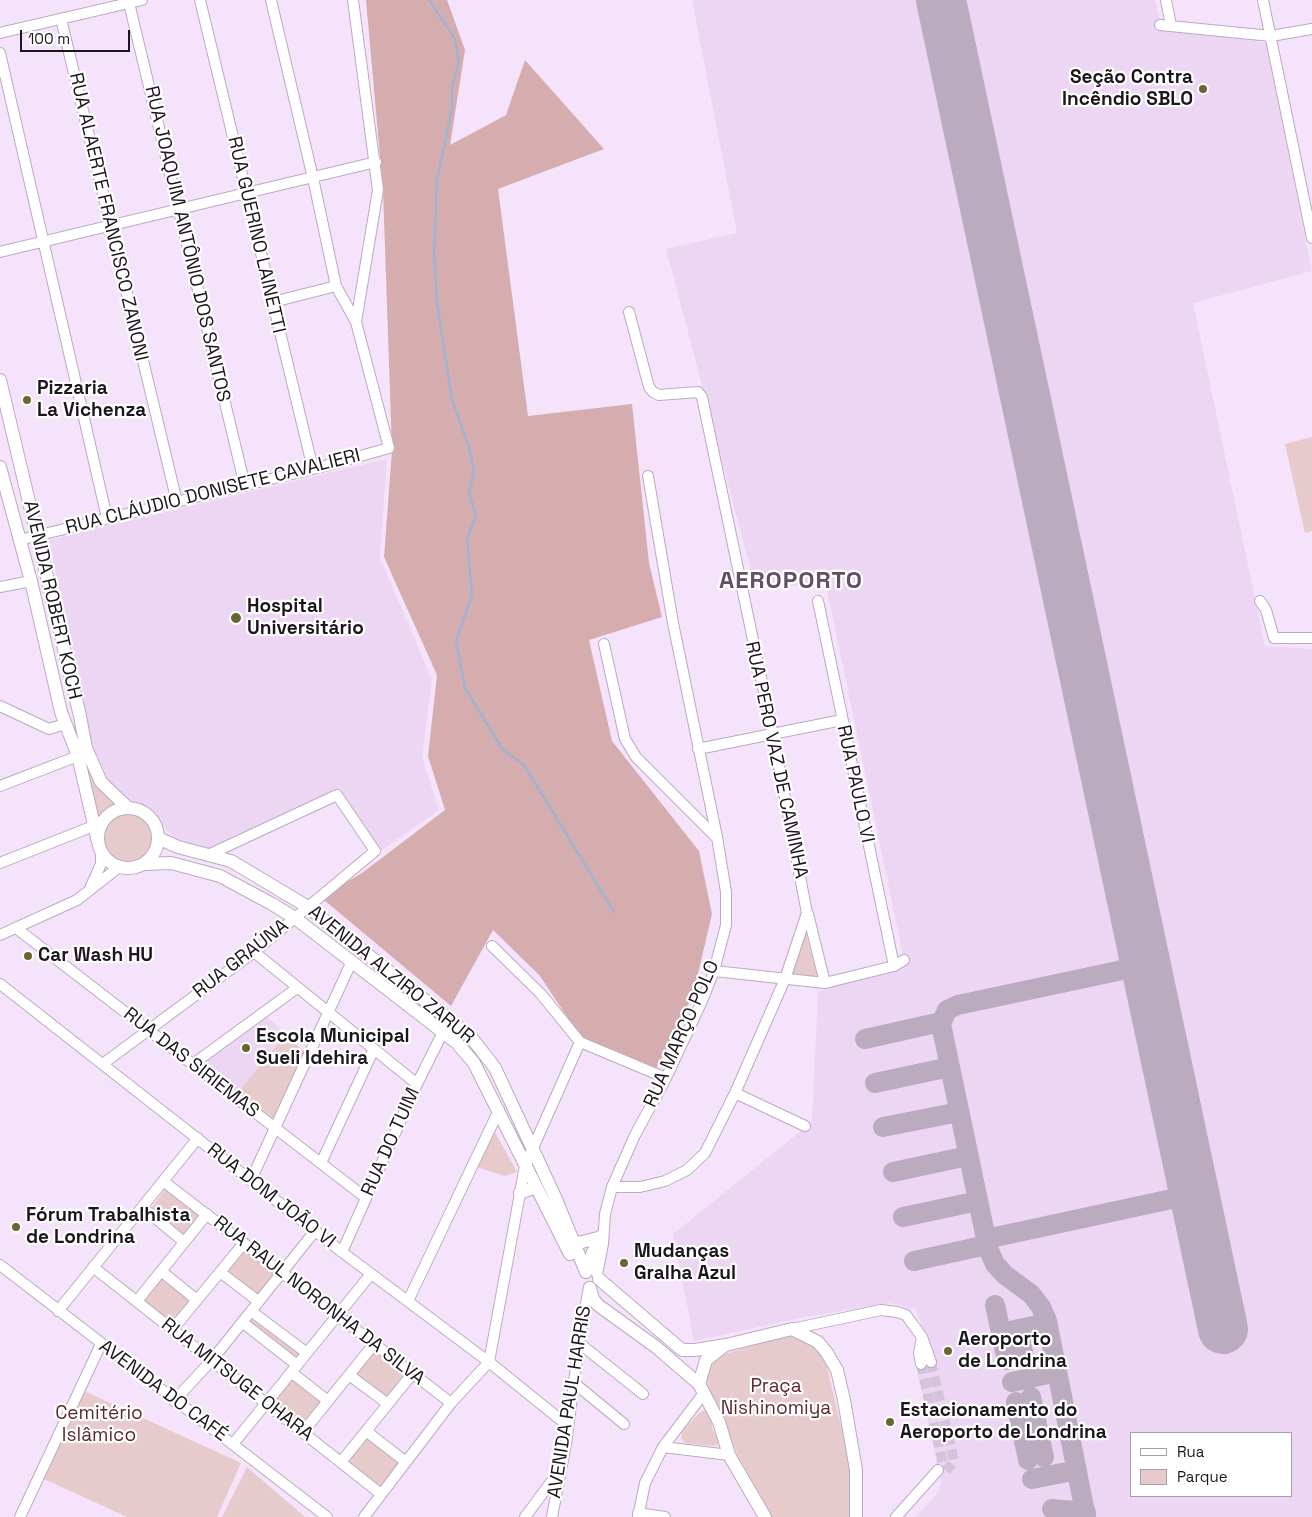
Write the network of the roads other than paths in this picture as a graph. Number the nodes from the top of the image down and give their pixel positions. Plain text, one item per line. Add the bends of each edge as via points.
1 (142, 0) edge
2 (200, 0) edge
3 (271, 0) edge
4 (353, 0) edge
5 (1166, 0) edge
6 (1263, 0) edge
7 (129, 3) junction
8 (61, 19) junction
9 (1160, 25) dead end
10 (1171, 26) junction
11 (1312, 29) edge
12 (0, 33) edge
13 (1271, 36) junction
14 (0, 53) edge
15 (376, 162) junction
16 (313, 178) junction
17 (246, 194) junction
18 (180, 209) junction
19 (110, 226) junction
20 (1312, 238) edge
21 (43, 241) junction
22 (0, 252) edge
23 (336, 286) junction
24 (272, 302) junction
25 (629, 312) dead end
26 (356, 322) junction
27 (0, 380) edge
28 (0, 467) edge
29 (313, 469) junction
30 (648, 476) dead end
31 (244, 486) junction
32 (177, 502) junction
33 (108, 518) junction
34 (36, 536) junction
35 (19, 540) junction
36 (31, 581) junction
37 (0, 588) edge
38 (818, 601) dead end
39 (1260, 602) dead end
40 (1312, 638) edge
41 (604, 644) dead end
42 (0, 706) edge
43 (79, 712) junction
44 (63, 718) junction
45 (842, 720) junction
46 (773, 735) junction
47 (698, 749) junction
48 (78, 756) junction
49 (0, 786) edge
50 (128, 808) junction
51 (96, 826) junction
52 (717, 837) junction
53 (158, 838) junction
54 (100, 846) junction
55 (208, 855) junction
56 (0, 862) edge
57 (145, 864) junction
58 (119, 867) junction
59 (87, 893) junction
60 (308, 908) junction
61 (807, 913) junction
62 (295, 918) junction
63 (16, 928) junction
64 (0, 935) edge
65 (492, 946) dead end
66 (254, 952) junction
67 (904, 960) dead end
68 (352, 962) junction
69 (894, 966) junction
70 (714, 972) junction
71 (785, 979) junction
72 (825, 983) junction
73 (0, 984) edge
74 (297, 988) junction
75 (328, 1012) junction
76 (450, 1018) junction
77 (148, 1030) junction
78 (444, 1033) junction
79 (580, 1042) junction
80 (374, 1049) junction
81 (104, 1063) junction
82 (193, 1064) junction
83 (666, 1078) junction
84 (417, 1084) junction
85 (735, 1093) junction
86 (499, 1110) junction
87 (804, 1126) dead end
88 (275, 1128) junction
89 (198, 1138) junction
90 (533, 1151) junction
91 (321, 1163) junction
92 (525, 1166) junction
93 (251, 1180) junction
94 (163, 1181) junction
95 (536, 1187) junction
96 (612, 1187) junction
97 (520, 1193) junction
98 (366, 1198) junction
99 (142, 1207) junction
100 (207, 1214) junction
101 (315, 1231) junction
102 (600, 1236) junction
103 (184, 1242) junction
104 (244, 1243) junction
105 (574, 1244) junction
106 (342, 1252) junction
107 (0, 1265) edge
108 (94, 1267) junction
109 (161, 1271) junction
110 (220, 1272) junction
111 (282, 1272) junction
112 (371, 1274) junction
113 (590, 1278) junction
114 (197, 1300) junction
115 (137, 1301) junction
116 (408, 1301) junction
117 (258, 1302) junction
118 (251, 1310) junction
119 (58, 1311) junction
120 (338, 1316) junction
121 (242, 1322) junction
122 (172, 1329) junction
123 (792, 1329) junction
124 (665, 1336) junction
125 (579, 1343) junction
126 (101, 1344) junction
127 (374, 1344) junction
128 (726, 1345) junction
129 (656, 1347) junction
130 (307, 1353) junction
131 (212, 1360) junction
132 (489, 1362) junction
133 (926, 1363) tunnel mouth
134 (294, 1369) junction
135 (413, 1373) junction
136 (349, 1375) junction
137 (573, 1382) junction
138 (702, 1388) junction
139 (644, 1394) dead end
140 (174, 1401) junction
141 (328, 1401) junction
142 (266, 1403) junction
143 (451, 1403) junction
144 (388, 1404) junction
145 (544, 1407) junction
146 (569, 1408) junction
147 (624, 1424) dead end
148 (567, 1425) junction
149 (366, 1431) junction
150 (303, 1432) junction
151 (233, 1444) junction
152 (663, 1447) junction
153 (729, 1455) junction
154 (341, 1462) junction
155 (406, 1462) junction
156 (942, 1470) tunnel mouth
157 (560, 1471) junction
158 (381, 1494) junction
159 (638, 1515) edge
160 (20, 1517) edge
161 (327, 1517) edge
162 (364, 1517) edge
163 (525, 1517) edge
164 (552, 1517) edge
165 (665, 1517) edge
166 (765, 1517) edge
167 (856, 1517) edge
168 (896, 1517) edge

1 - 7 street
2 - 17 street, RUA GUERINO LAINETTI
3 - 16 street
4 - 15 street via 364,96
5 - 10 street
6 - 13 street
7 - 8 street
7 - 18 street, RUA JOAQUIM ANTÔNIO DOS SANTOS
8 - 12 street
8 - 19 street, RUA ALAERTE FRANCISCO ZANONI
9 - 10 street
10 - 13 street
11 - 13 street
13 - 20 street
14 - 21 street
15 - 16 street
15 - 26 street via 378,190
16 - 17 street
16 - 23 street
17 - 18 street
17 - 24 street, RUA GUERINO LAINETTI
18 - 19 street
18 - 31 street, RUA JOAQUIM ANTÔNIO DOS SANTOS
19 - 21 street
19 - 32 street, RUA ALAERTE FRANCISCO ZANONI
21 - 22 street
21 - 33 street
23 - 24 street
23 - 26 street
24 - 29 street, RUA GUERINO LAINETTI
25 - 46 street, RUA PERO VAZ DE CAMINHA via 653,392 659,395 698,392 702,397
26 - 29 street, RUA CLÁUDIO DONISETE CAVALIERI via 389,448
27 - 34 main road, AVENIDA ROBERT KOCH
28 - 35 main road, AVENIDA ROBERT KOCH
29 - 31 street, RUA CLÁUDIO DONISETE CAVALIERI
30 - 47 street, RUA MARÇO POLO
31 - 32 street, RUA CLÁUDIO DONISETE CAVALIERI
32 - 33 street, RUA CLÁUDIO DONISETE CAVALIERI
33 - 34 street, RUA CLÁUDIO DONISETE CAVALIERI
34 - 35 street, RUA CLÁUDIO DONISETE CAVALIERI
34 - 43 main road, AVENIDA ROBERT KOCH
35 - 36 main road, AVENIDA ROBERT KOCH
36 - 37 street
36 - 44 main road, AVENIDA ROBERT KOCH
38 - 45 street, RUA PAULO VI
39 - 40 street via 1266,610 1274,638
41 - 52 street via 625,739 636,757
42 - 44 street via 49,729
43 - 44 main road
43 - 50 main road, AVENIDA ROBERT KOCH via 94,769 108,790
44 - 48 main road, AVENIDA ROBERT KOCH
45 - 46 street
45 - 69 street, RUA PAULO VI
46 - 47 street
46 - 61 street, RUA PERO VAZ DE CAMINHA
47 - 52 street, RUA MARÇO POLO
48 - 49 street
48 - 51 main road, AVENIDA ROBERT KOCH
50 - 53 main road via 152,820
50 - 54 main road via 109,815 101,827
51 - 54 main road, AVENIDA ROBERT KOCH
51 - 56 street
52 - 70 street, RUA MARÇO POLO via 726,892 726,925
53 - 55 main road, AVENIDA ALZIRO ZARUR via 178,848
53 - 57 main road via 157,848
54 - 58 main road via 105,857
54 - 59 street, AVENIDA ROBERT KOCH via 101,864
55 - 60 main road, AVENIDA ALZIRO ZARUR via 231,861
55 - 60 street, RUA GRAÚNA via 337,795 375,852
57 - 58 main road via 128,869
57 - 62 main road, AVENIDA ALZIRO ZARUR via 171,863 220,876
58 - 59 street
59 - 63 street
60 - 62 street, RUA GRAÚNA
60 - 76 main road, AVENIDA ALZIRO ZARUR
61 - 71 street, RUA PERO VAZ DE CAMINHA
61 - 72 street, RUA PERO VAZ DE CAMINHA
62 - 66 street, RUA GRAÚNA
62 - 68 main road, AVENIDA ALZIRO ZARUR
63 - 64 street
63 - 77 street, RUA DAS SIRIEMAS
65 - 79 street via 541,994
66 - 74 street
66 - 77 street, RUA GRAÚNA
67 - 69 street
68 - 75 street
68 - 78 main road, AVENIDA ALZIRO ZARUR
69 - 72 street
70 - 71 street
70 - 83 street, RUA MARÇO POLO
71 - 72 street
71 - 85 street, RUA PERO VAZ DE CAMINHA
73 - 81 street, RUA DOM JOÃO VI
74 - 75 street
74 - 82 street
75 - 80 street
75 - 88 street
76 - 78 street, RUA DO TUIM
76 - 90 main road, AVENIDA ALZIRO ZARUR via 471,1037 495,1068
77 - 81 street, RUA GRAÚNA
77 - 82 street, RUA DAS SIRIEMAS
78 - 84 street, RUA DO TUIM
78 - 86 main road, AVENIDA ALZIRO ZARUR via 474,1063
79 - 83 street
79 - 90 street
80 - 84 street
80 - 91 street
81 - 89 street, RUA DOM JOÃO VI
82 - 88 street, RUA DAS SIRIEMAS
83 - 96 street, RUA MARÇO POLO via 634,1136
84 - 98 street, RUA DO TUIM
85 - 87 street
85 - 96 street, RUA PERO VAZ DE CAMINHA via 705,1153 687,1170 666,1181 640,1187
86 - 92 main road, AVENIDA ALZIRO ZARUR
86 - 116 street
88 - 91 street, RUA DAS SIRIEMAS
88 - 93 street
89 - 93 street, RUA DOM JOÃO VI
89 - 94 street
90 - 92 street
90 - 105 main road, AVENIDA ALZIRO ZARUR
91 - 98 street, RUA DAS SIRIEMAS
92 - 95 main road, AVENIDA ALZIRO ZARUR
92 - 97 street
93 - 101 street, RUA DOM JOÃO VI
94 - 99 street
94 - 100 street, RUA RAUL NORONHA DA SILVA
95 - 97 main road
95 - 113 main road, AVENIDA ALZIRO ZARUR
96 - 102 street, RUA MARÇO POLO
97 - 132 street
98 - 106 street, RUA DO TUIM
99 - 103 street
99 - 108 street
100 - 103 street
100 - 104 street, RUA RAUL NORONHA DA SILVA
101 - 106 street, RUA DOM JOÃO VI
101 - 111 street
102 - 105 main road
102 - 113 street, RUA MARÇO POLO via 603,1244
103 - 109 street
104 - 110 street
104 - 111 street, RUA RAUL NORONHA DA SILVA
105 - 113 main road, AVENIDA ALZIRO ZARUR
106 - 112 street, RUA DOM JOÃO VI
107 - 119 street, AVENIDA DO CAFÉ
108 - 115 street, RUA MITSUGE OHARA
108 - 119 street
109 - 114 street
109 - 115 street
110 - 114 street
110 - 117 street
111 - 117 street
111 - 120 street, RUA RAUL NORONHA DA SILVA
112 - 116 street, RUA DOM JOÃO VI
112 - 120 street
113 - 124 main road
113 - 125 street, AVENIDA PAUL HARRIS
113 - 129 main road via 593,1299 598,1305
114 - 122 street
115 - 122 street, RUA MITSUGE OHARA
116 - 132 street, RUA DOM JOÃO VI
117 - 118 street
118 - 121 street
118 - 130 street
119 - 126 street, AVENIDA DO CAFÉ
120 - 127 street, RUA RAUL NORONHA DA SILVA
120 - 130 street
121 - 131 street
121 - 134 street
122 - 131 street, RUA MITSUGE OHARA
123 - 128 main road
123 - 133 street via 888,1310 906,1315 922,1337 919,1353
123 - 167 main road via 818,1342 837,1370 856,1470
124 - 128 main road via 682,1350
124 - 129 main road
125 - 137 street, AVENIDA PAUL HARRIS
125 - 139 street
126 - 140 street, AVENIDA DO CAFÉ
126 - 160 street
127 - 135 street, RUA RAUL NORONHA DA SILVA
127 - 136 street
128 - 138 main road via 706,1360
129 - 138 main road
130 - 134 street
131 - 140 street
131 - 142 street, RUA MITSUGE OHARA
132 - 143 street
132 - 145 street, RUA DOM JOÃO VI
134 - 141 street
134 - 142 street
135 - 143 street, RUA RAUL NORONHA DA SILVA
135 - 144 street
136 - 141 street
136 - 144 street
137 - 146 street, AVENIDA PAUL HARRIS
137 - 147 street
138 - 152 street
138 - 153 main road
140 - 151 street, AVENIDA DO CAFÉ
141 - 150 street
142 - 150 street, RUA MITSUGE OHARA
142 - 151 street
143 - 155 street
144 - 149 street
145 - 146 street
145 - 148 street, RUA DOM JOÃO VI
146 - 148 street, AVENIDA PAUL HARRIS
148 - 157 street, AVENIDA PAUL HARRIS
149 - 154 street
149 - 155 street
150 - 154 street, RUA MITSUGE OHARA
151 - 161 street, AVENIDA DO CAFÉ
152 - 153 street
152 - 159 street via 645,1483
153 - 166 main road
154 - 158 street, RUA MITSUGE OHARA
155 - 158 street
156 - 168 street
157 - 163 street
157 - 164 street, AVENIDA PAUL HARRIS
158 - 162 street
159 - 165 street

